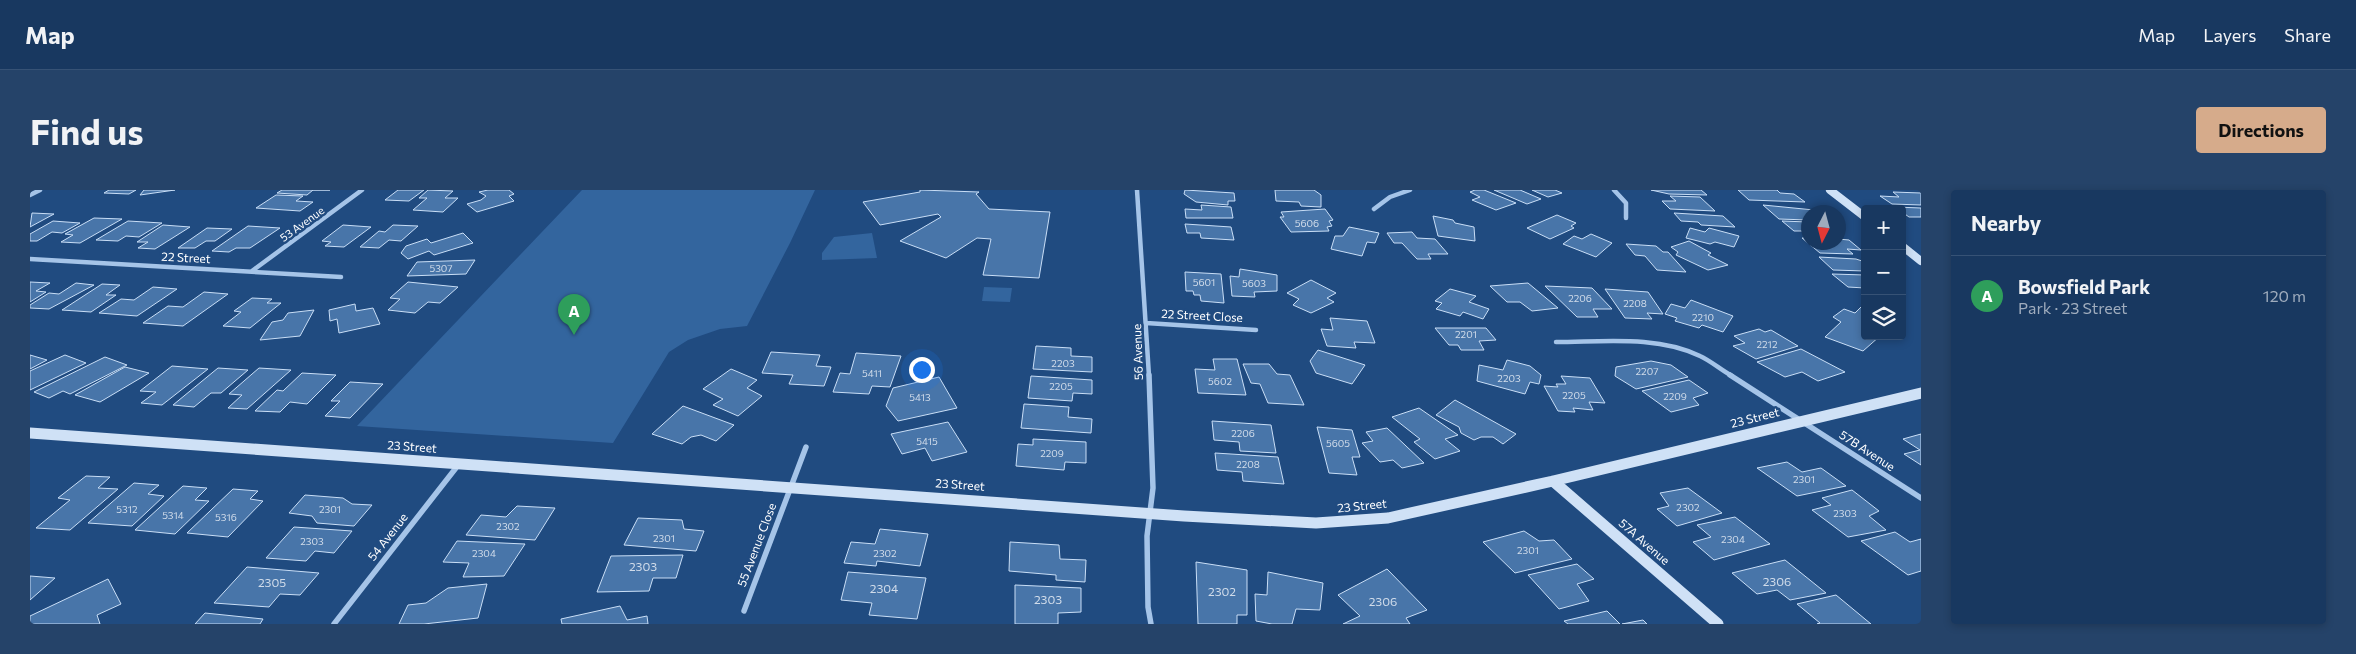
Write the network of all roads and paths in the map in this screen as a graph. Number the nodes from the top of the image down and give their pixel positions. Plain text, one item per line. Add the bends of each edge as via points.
1 (40, 190) edge
2 (362, 190) edge
3 (1137, 190) edge
4 (1410, 190) edge
5 (1614, 190) edge
6 (1830, 190) edge
7 (30, 195) edge
8 (1374, 209) dead end
9 (1861, 214) edge
10 (1626, 218) dead end
11 (1906, 249) edge
12 (30, 259) edge
13 (1921, 261) edge
14 (252, 271) junction
15 (341, 277) dead end
16 (1146, 323) junction
17 (1256, 330) dead end
18 (1556, 342) dead end
19 (1921, 393) edge
20 (1802, 421) junction
21 (30, 433) edge
22 (806, 448) dead end
23 (459, 464) junction
24 (1553, 481) junction
25 (792, 486) junction
26 (1921, 498) edge
27 (1149, 513) junction
28 (744, 612) dead end
29 (334, 624) edge
30 (1151, 624) edge
31 (1718, 624) edge

1 - 7 street
2 - 14 street, 53 Avenue
3 - 16 street, 56 Avenue
4 - 8 street via 1390,197
5 - 10 street via 1626,203
6 - 9 street
11 - 13 street
12 - 14 street, 22 Street
14 - 15 street, 22 Street
16 - 17 street, 22 Street Close
16 - 27 street, 56 Avenue via 1153,488
18 - 20 street, 57B Avenue via 1652,342 1674,347 1700,356
19 - 20 street, 23 Street
20 - 24 street, 23 Street
20 - 26 street, 57B Avenue
21 - 23 street, 23 Street
22 - 25 street
23 - 25 street, 23 Street
23 - 29 street, 54 Avenue
24 - 27 street, 23 Street via 1388,518 1355,522 1316,523
24 - 31 street, 57A Avenue
25 - 27 street, 23 Street
25 - 28 street, 55 Avenue Close
27 - 30 street, 56 Avenue via 1147,545

